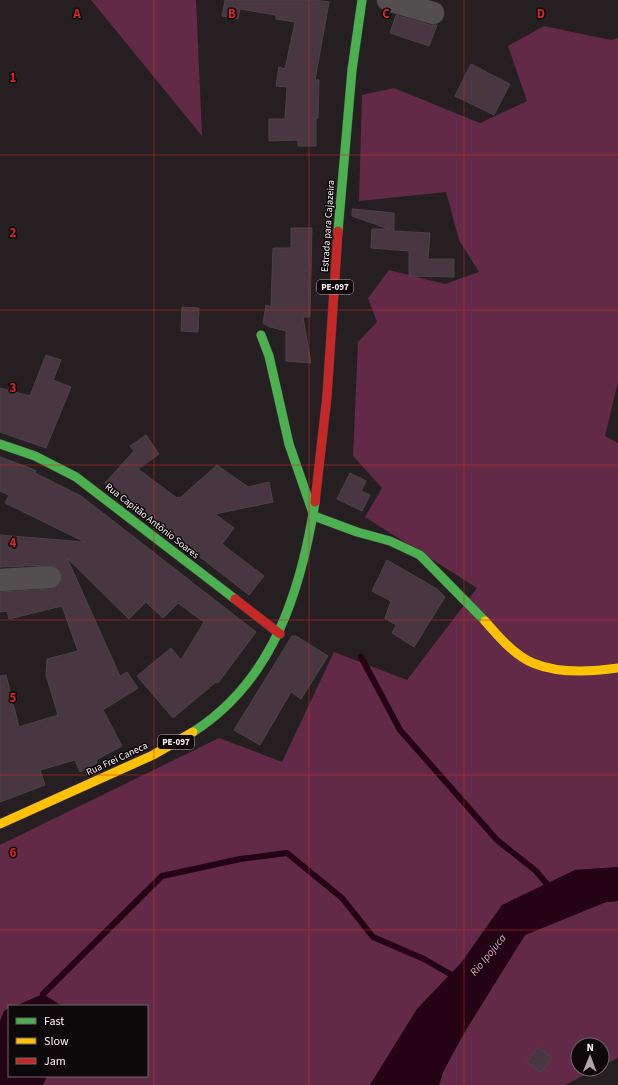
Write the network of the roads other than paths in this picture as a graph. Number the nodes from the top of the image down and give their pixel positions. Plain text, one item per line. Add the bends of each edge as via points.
1 (362, 0) edge
2 (388, 0) edge
3 (433, 13) dead end
4 (261, 336) dead end
5 (0, 444) edge
6 (314, 516) junction
7 (303, 573) joint
8 (50, 577) dead end
9 (0, 580) edge
10 (280, 634) junction
11 (618, 668) edge
12 (0, 824) edge

1 - 6 main road, Estrada para Cajazeira / PE-097 via 345,141 327,406
2 - 3 street
4 - 6 main road via 269,356 289,444
5 - 10 main road, Rua Capitão Antônio Soares via 35,456 76,477
6 - 7 main road, Estrada para Cajazeira / PE-097
6 - 11 main road via 356,532 390,541 420,555 458,591 507,645 532,663 562,670 597,671
7 - 10 main road, Rua Frei Caneca / PE-097
8 - 9 street
10 - 12 main road, Rua Frei Caneca / PE-097 via 256,674 226,706 201,726 140,761

